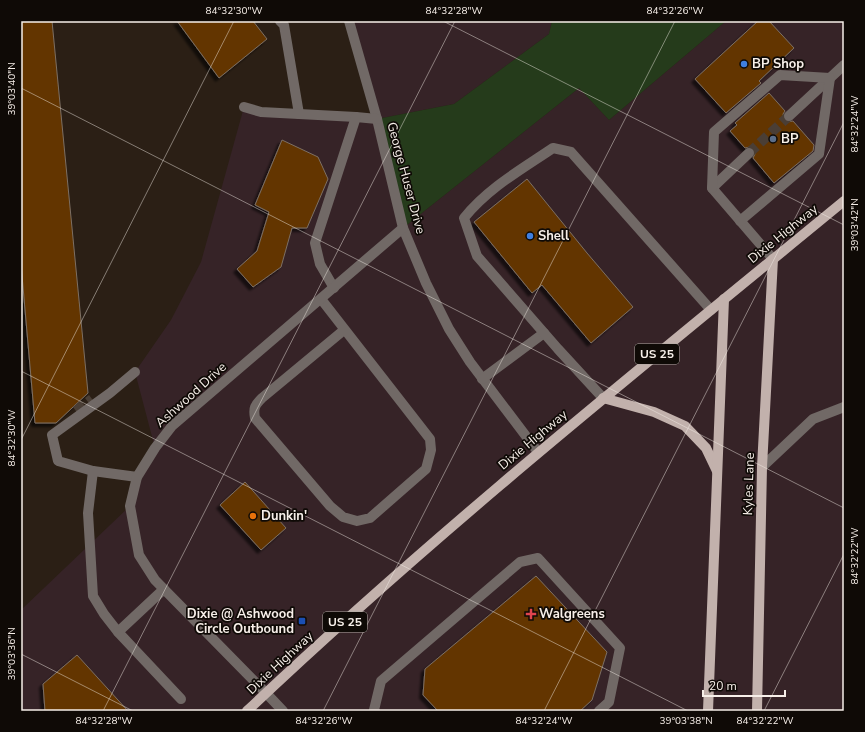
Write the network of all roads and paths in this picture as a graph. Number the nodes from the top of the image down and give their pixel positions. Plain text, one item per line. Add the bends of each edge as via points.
1 (280, 21) edge
2 (349, 21) edge
3 (844, 65) edge
4 (830, 78) junction
5 (244, 106) dead end
6 (299, 114) junction
7 (789, 116) tunnel mouth
8 (356, 117) junction
9 (377, 119) junction
10 (749, 153) tunnel mouth
11 (712, 188) junction
12 (844, 200) edge
13 (740, 221) junction
14 (403, 228) junction
15 (773, 259) junction
16 (334, 288) junction
17 (321, 299) junction
18 (724, 299) junction
19 (711, 310) junction
20 (344, 330) junction
21 (544, 333) junction
22 (135, 372) dead end
23 (482, 379) junction
24 (110, 393) junction
25 (604, 398) junction
26 (92, 399) tunnel mouth
27 (844, 407) edge
28 (76, 411) tunnel mouth
29 (66, 425) junction
30 (538, 452) junction
31 (762, 466) junction
32 (93, 471) junction
33 (718, 473) junction
34 (137, 477) junction
35 (164, 589) junction
36 (118, 632) junction
37 (266, 693) junction
38 (181, 699) dead end
39 (247, 711) edge
40 (283, 711) edge
41 (375, 711) edge
42 (599, 711) edge
43 (708, 711) edge
44 (757, 711) edge

1 - 6 street via 284,26
2 - 9 street, George Huser Drive
3 - 4 street
4 - 7 street
4 - 11 street via 780,76 714,132
4 - 13 street via 820,154
5 - 6 street via 261,112
6 - 8 street
8 - 9 street
8 - 16 street via 315,244 320,264
9 - 14 street, George Huser Drive
10 - 11 street
11 - 13 street
12 - 15 main road, Dixie Highway / US 25
13 - 15 street
14 - 16 street, Ashwood Drive
14 - 23 street, George Huser Drive via 449,329
15 - 18 main road, Dixie Highway / US 25
15 - 31 main road, Kyles Lane
16 - 17 street, Ashwood Drive
17 - 20 street
17 - 34 street, Ashwood Drive via 172,426
18 - 19 main road, Dixie Highway / US 25
18 - 33 main road
19 - 21 street via 571,152 553,148 503,181 475,204 464,218 477,256
19 - 25 main road, Dixie Highway / US 25
20 - 20 street via 430,438 431,450 426,469 370,518 357,521 343,517 330,506 255,418 254,411 255,405 262,398
21 - 23 street
21 - 25 street
22 - 24 street
23 - 30 street, George Huser Drive
24 - 26 street via 102,392
24 - 29 street
25 - 30 main road, Dixie Highway / US 25
25 - 33 main road via 654,412 686,426 706,448
27 - 31 street via 813,419
28 - 29 street via 67,417
29 - 32 street via 52,435 58,461
30 - 37 main road, Dixie Highway / US 25 via 423,551
31 - 44 main road, Kyles Lane
32 - 34 street
32 - 36 street via 88,513 94,596
33 - 43 main road
34 - 35 street, Ashwood Drive via 130,506 139,555
35 - 36 street
35 - 37 street, Ashwood Drive
36 - 38 street
37 - 39 main road, Dixie Highway / US 25
37 - 40 street, Ashwood Drive
41 - 42 street via 381,681 520,562 538,558 620,648 609,702

